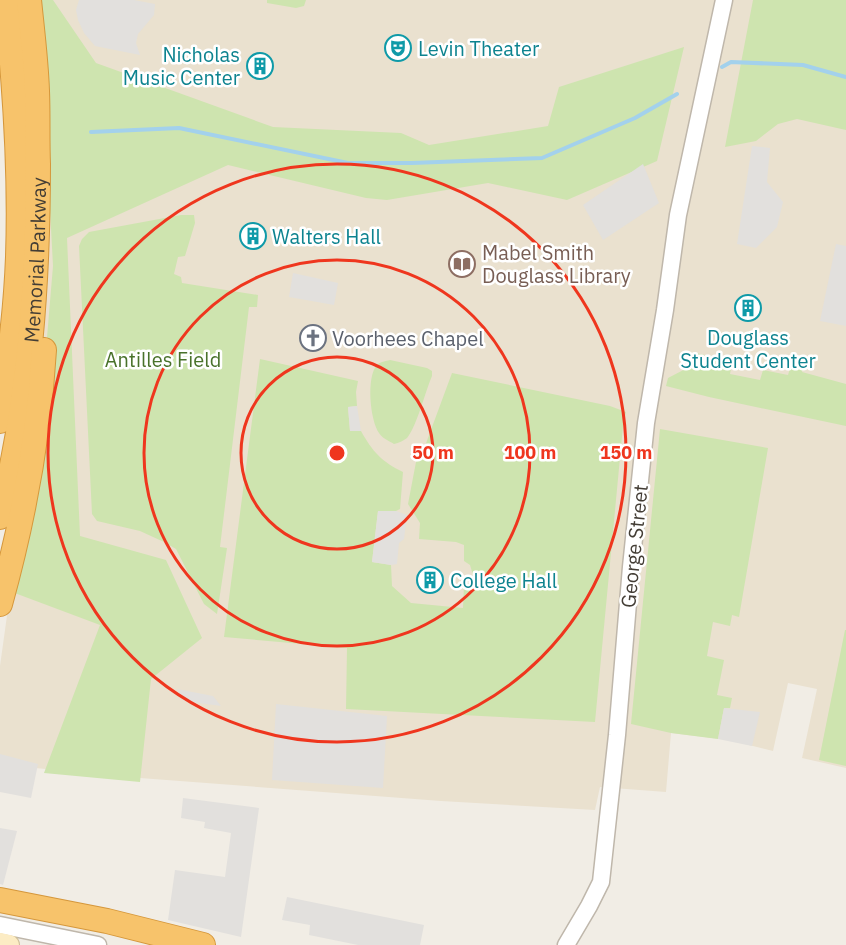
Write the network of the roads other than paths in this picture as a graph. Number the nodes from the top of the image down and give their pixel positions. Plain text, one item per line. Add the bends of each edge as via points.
1 (6, 0) edge
2 (29, 0) edge
3 (724, 0) edge
4 (37, 90) junction
5 (0, 421) edge
6 (0, 517) edge
7 (0, 604) edge
8 (0, 900) edge
9 (0, 925) edge
10 (0, 943) edge
11 (9, 945) edge
12 (98, 945) edge
13 (203, 945) edge
14 (566, 945) edge

1 - 5 highway, Memorial Parkway via 16,120 18,237 13,319
2 - 4 highway, Memorial Parkway
3 - 14 street, George Street via 678,215 646,423 601,882
4 - 6 highway, Memorial Parkway via 32,319 17,437
4 - 7 highway via 48,186 42,379 26,497
8 - 13 highway
9 - 12 street
10 - 11 main road

